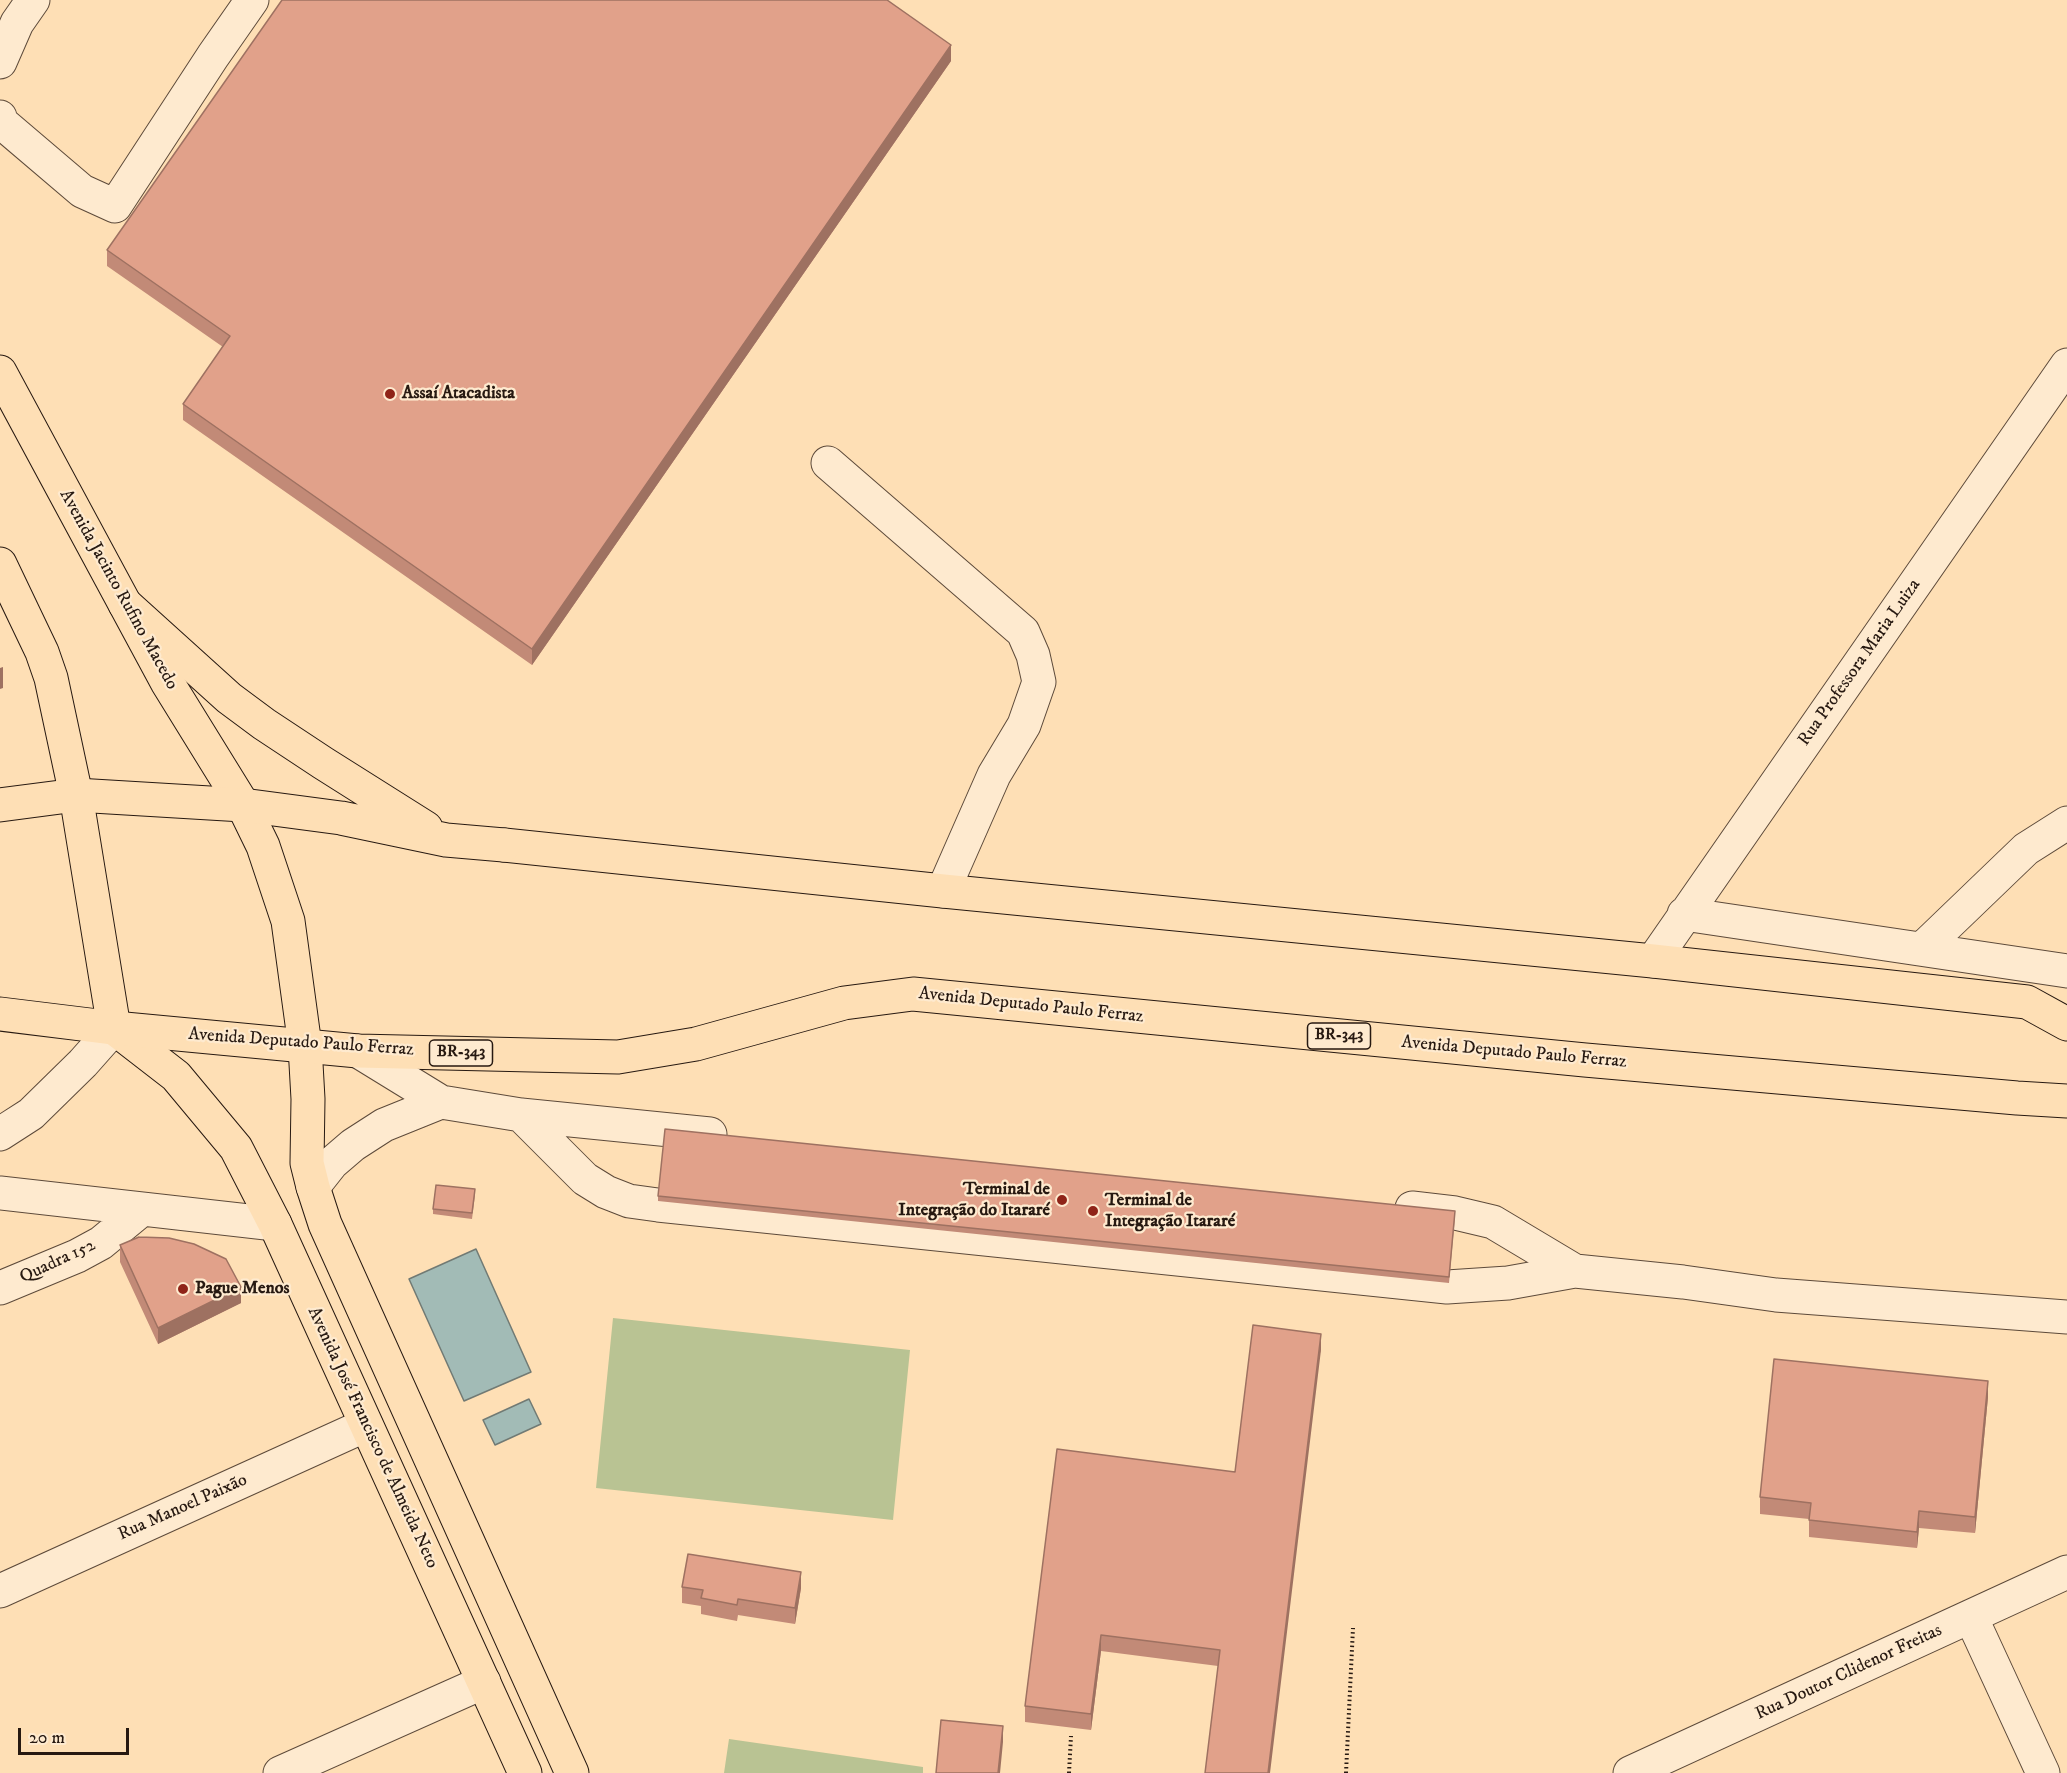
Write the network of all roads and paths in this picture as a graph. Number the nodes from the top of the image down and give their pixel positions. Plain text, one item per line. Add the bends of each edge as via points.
1 (252, 0) edge
2 (17, 10) edge
3 (0, 62) edge
4 (0, 117) edge
5 (2067, 365) edge
6 (0, 372) edge
7 (828, 463) dead end
8 (0, 564) edge
9 (125, 604) junction
10 (76, 795) junction
11 (0, 805) edge
12 (243, 805) junction
13 (2067, 823) edge
14 (446, 840) junction
15 (943, 891) junction
16 (1684, 914) junction
17 (1922, 950) junction
18 (1653, 961) junction
19 (2067, 971) edge
20 (0, 1014) edge
21 (2067, 1024) edge
22 (114, 1028) junction
23 (305, 1046) junction
24 (358, 1051) junction
25 (2067, 1101) edge
26 (441, 1102) junction
27 (521, 1115) junction
28 (0, 1134) edge
29 (745, 1138) edge
30 (313, 1187) junction
31 (0, 1193) edge
32 (1384, 1205) edge
33 (141, 1210) junction
34 (275, 1224) junction
35 (1575, 1271) junction
36 (0, 1288) edge
37 (2067, 1317) edge
38 (366, 1425) junction
39 (2067, 1572) edge
40 (0, 1591) edge
41 (1971, 1617) junction
42 (1353, 1628) dead end
43 (484, 1682) junction
44 (1071, 1736) edge
45 (280, 1773) edge
46 (525, 1773) edge
47 (572, 1773) edge
48 (1069, 1773) edge
49 (1346, 1773) edge
50 (1630, 1773) edge
51 (2043, 1773) edge

1 - 4 street via 115,206 82,191 1,122
2 - 3 street
5 - 16 street, Rua Professora Maria Luiza
6 - 9 main road, Avenida Jacinto Rufino Macedo
7 - 15 street via 1023,632 1033,656 1039,682 1024,726 994,775
8 - 10 main road via 51,678
9 - 12 main road, Avenida Jacinto Rufino Macedo via 167,682
9 - 14 main road via 229,698 264,724
10 - 11 main road
10 - 12 main road
10 - 22 main road
12 - 14 main road via 341,818
12 - 23 main road via 263,846 288,921
13 - 17 street via 2026,849
14 - 15 main road
15 - 18 main road
16 - 17 street
16 - 18 street, Rua Professora Maria Luiza
17 - 19 street
18 - 21 main road via 2027,1002
20 - 22 main road, Avenida Deputado Paulo Ferraz / BR-343
22 - 23 main road, Avenida Deputado Paulo Ferraz / BR-343
22 - 28 street via 31,1114
22 - 34 main road, Avenida José Francisco de Almeida Neto via 176,1076 236,1148
23 - 24 main road, Avenida Deputado Paulo Ferraz / BR-343
23 - 30 main road via 307,1163
24 - 25 main road, Avenida Deputado Paulo Ferraz / BR-343 via 618,1057 696,1044 844,1003 913,994 1585,1060
24 - 26 street
26 - 27 street
26 - 30 street via 384,1125 353,1145
27 - 29 street
27 - 35 street via 585,1179 630,1201 1447,1287 1508,1283
30 - 47 main road via 325,1224
31 - 33 street
32 - 35 street via 1455,1213 1492,1222
33 - 34 street
33 - 36 street, Quadra 152 via 101,1243
34 - 38 main road, Avenida José Francisco de Almeida Neto
35 - 37 street via 1776,1295
38 - 40 street, Rua Manoel Paixão
38 - 43 main road, Avenida José Francisco de Almeida Neto
39 - 41 street, Rua Doutor Clidenor Freitas
41 - 50 street, Rua Doutor Clidenor Freitas
41 - 51 street
42 - 49 path
43 - 45 street
43 - 46 main road, Avenida José Francisco de Almeida Neto
44 - 48 path

